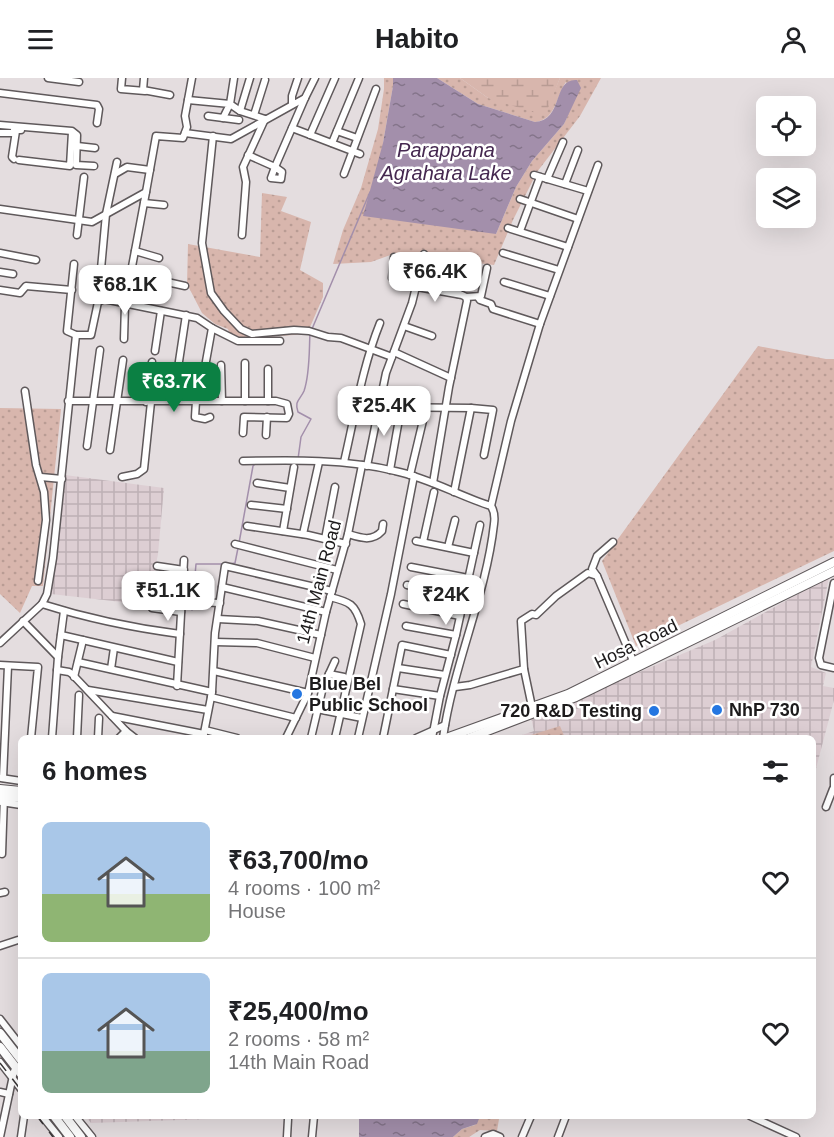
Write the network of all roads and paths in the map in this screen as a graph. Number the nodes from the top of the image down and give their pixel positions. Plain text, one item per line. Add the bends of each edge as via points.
1 (48, 78) edge
2 (122, 78) edge
3 (144, 78) edge
4 (192, 78) edge
5 (234, 78) edge
6 (250, 78) edge
7 (298, 78) edge
8 (315, 78) edge
9 (335, 78) edge
10 (359, 78) edge
11 (265, 80) dead end
12 (79, 81) dead end
13 (376, 89) dead end
14 (145, 92) junction
15 (0, 93) edge
16 (170, 95) dead end
17 (305, 98) junction
18 (188, 100) junction
19 (230, 104) junction
20 (292, 104) junction
21 (240, 111) junction
22 (254, 115) junction
23 (208, 116) dead end
24 (223, 118) junction
25 (265, 119) junction
26 (239, 120) dead end
27 (97, 123) dead end
28 (0, 125) edge
29 (292, 128) junction
30 (16, 130) junction
31 (337, 131) junction
32 (0, 133) edge
33 (73, 133) junction
34 (185, 133) junction
35 (310, 135) junction
36 (213, 136) junction
37 (357, 138) junction
38 (562, 142) dead end
39 (332, 143) junction
40 (77, 146) junction
41 (95, 148) dead end
42 (578, 150) dead end
43 (352, 151) junction
44 (360, 154) dead end
45 (248, 155) junction
46 (117, 162) dead end
47 (598, 165) dead end
48 (94, 166) dead end
49 (150, 170) junction
50 (114, 174) junction
51 (344, 174) dead end
52 (84, 177) dead end
53 (540, 177) junction
54 (565, 184) junction
55 (588, 191) junction
56 (146, 192) junction
57 (519, 200) dead end
58 (144, 203) junction
59 (531, 203) junction
60 (164, 205) dead end
61 (0, 209) edge
62 (106, 214) junction
63 (78, 219) junction
64 (578, 219) junction
65 (508, 228) dead end
66 (520, 231) junction
67 (77, 235) dead end
68 (242, 235) dead end
69 (568, 247) junction
70 (135, 251) junction
71 (0, 253) edge
72 (503, 253) dead end
73 (424, 254) dead end
74 (394, 256) dead end
75 (444, 257) dead end
76 (159, 258) dead end
77 (36, 260) dead end
78 (463, 262) dead end
79 (74, 264) dead end
80 (487, 268) dead end
81 (559, 270) junction
82 (0, 272) edge
83 (13, 274) dead end
84 (131, 274) junction
85 (504, 282) dead end
86 (185, 286) dead end
87 (416, 287) junction
88 (0, 290) edge
89 (72, 290) junction
90 (435, 291) junction
91 (458, 294) junction
92 (550, 296) junction
93 (466, 297) junction
94 (478, 297) junction
95 (98, 302) junction
96 (125, 304) junction
97 (161, 311) junction
98 (186, 315) junction
99 (380, 323) dead end
100 (540, 324) junction
101 (404, 326) junction
102 (212, 328) junction
103 (76, 335) junction
104 (432, 336) dead end
105 (123, 339) dead end
106 (280, 341) dead end
107 (100, 350) dead end
108 (369, 350) junction
109 (155, 351) dead end
110 (393, 354) junction
111 (123, 360) dead end
112 (152, 362) dead end
113 (245, 363) dead end
114 (222, 365) dead end
115 (268, 369) dead end
116 (204, 378) dead end
117 (451, 378) junction
118 (26, 391) dead end
119 (68, 401) junction
120 (196, 401) junction
121 (222, 401) junction
122 (245, 401) junction
123 (268, 401) junction
124 (93, 402) junction
125 (117, 402) junction
126 (148, 402) junction
127 (173, 402) junction
128 (379, 407) junction
129 (447, 407) junction
130 (401, 408) junction
131 (426, 408) junction
132 (471, 408) junction
133 (210, 417) dead end
134 (267, 417) junction
135 (243, 433) dead end
136 (266, 435) dead end
137 (87, 446) dead end
138 (110, 450) dead end
139 (484, 455) dead end
140 (243, 461) dead end
141 (319, 462) junction
142 (344, 462) junction
143 (364, 466) junction
144 (294, 467) dead end
145 (390, 470) junction
146 (412, 476) junction
147 (41, 477) junction
148 (122, 477) dead end
149 (62, 479) junction
150 (257, 483) dead end
151 (433, 483) junction
152 (335, 487) dead end
153 (290, 488) junction
154 (434, 492) dead end
155 (454, 492) junction
156 (251, 505) dead end
157 (491, 507) junction
158 (286, 509) junction
159 (455, 520) dead end
160 (383, 524) dead end
161 (480, 525) dead end
162 (248, 526) dead end
163 (284, 531) junction
164 (303, 534) junction
165 (348, 534) junction
166 (325, 539) junction
167 (613, 542) dead end
168 (235, 544) dead end
169 (346, 544) junction
170 (448, 547) junction
171 (474, 553) junction
172 (184, 560) dead end
173 (834, 562) edge
174 (157, 566) dead end
175 (411, 567) dead end
176 (184, 570) junction
177 (337, 570) junction
178 (834, 571) edge
179 (597, 576) junction
180 (468, 578) junction
181 (38, 581) dead end
182 (834, 583) edge
183 (407, 585) dead end
184 (154, 586) dead end
185 (222, 587) junction
186 (182, 591) junction
187 (331, 594) junction
188 (464, 597) junction
189 (42, 603) junction
190 (195, 603) dead end
191 (220, 603) junction
192 (403, 604) dead end
193 (152, 608) dead end
194 (64, 611) junction
195 (181, 612) junction
196 (326, 612) junction
197 (460, 616) junction
198 (218, 619) junction
199 (23, 621) junction
200 (406, 626) dead end
201 (61, 634) junction
202 (180, 634) junction
203 (321, 635) junction
204 (456, 635) junction
205 (83, 640) junction
206 (215, 642) junction
207 (0, 643) edge
208 (114, 648) junction
209 (451, 655) junction
210 (58, 657) junction
211 (315, 658) junction
212 (335, 661) dead end
213 (78, 662) junction
214 (178, 662) junction
215 (634, 663) junction
216 (4, 666) edge
217 (398, 668) junction
218 (834, 668) edge
219 (111, 669) junction
220 (524, 669) junction
221 (57, 670) junction
222 (214, 671) junction
223 (329, 674) junction
224 (445, 675) junction
225 (74, 677) junction
226 (344, 677) dead end
227 (177, 686) junction
228 (455, 687) junction
229 (393, 689) junction
230 (87, 690) junction
231 (308, 693) junction
232 (80, 695) dead end
233 (211, 695) junction
234 (440, 696) junction
235 (532, 707) junction
236 (317, 709) junction
237 (208, 710) junction
238 (340, 714) junction
239 (111, 716) junction
240 (99, 718) dead end
241 (296, 718) junction
242 (362, 718) junction
243 (445, 725) junction
244 (126, 731) junction
245 (204, 734) edge
246 (432, 734) edge
247 (31, 735) edge
248 (52, 735) edge
249 (77, 735) edge
250 (98, 735) edge
251 (122, 735) edge
252 (131, 735) edge
253 (288, 735) edge
254 (312, 735) edge
255 (336, 735) edge
256 (359, 735) edge
257 (384, 735) edge
258 (444, 735) edge
259 (453, 735) edge
260 (477, 735) edge
261 (1, 778) edge
262 (834, 778) edge
263 (18, 781) edge
264 (833, 789) edge
265 (18, 792) edge
266 (1, 797) edge
267 (18, 798) edge
268 (18, 804) edge
269 (826, 807) dead end
270 (2, 854) dead end
271 (18, 940) dead end
272 (0, 946) edge
273 (0, 1019) edge
274 (0, 1035) edge
275 (18, 1042) edge
276 (0, 1047) edge
277 (0, 1052) edge
278 (0, 1062) edge
279 (18, 1071) edge
280 (0, 1092) edge
281 (9, 1094) junction
282 (24, 1119) edge
283 (44, 1119) edge
284 (54, 1119) edge
285 (65, 1119) edge
286 (77, 1119) edge
287 (288, 1119) dead end
288 (314, 1119) edge
289 (530, 1119) edge
290 (565, 1119) edge
291 (757, 1119) edge
292 (1, 1129) edge
293 (0, 1137) edge
294 (21, 1137) edge
295 (59, 1137) edge
296 (68, 1137) edge
297 (79, 1137) edge
298 (92, 1137) edge
299 (287, 1137) edge
300 (312, 1137) edge
301 (485, 1137) edge
302 (500, 1137) edge
303 (522, 1137) edge
304 (558, 1137) edge
305 (796, 1137) edge

1 - 12 street
2 - 14 street via 121,89
3 - 14 street
4 - 18 street
5 - 19 street
6 - 21 street
7 - 20 street
8 - 17 street
9 - 35 street
10 - 31 street
11 - 22 street
13 - 37 street
14 - 16 street
15 - 27 street via 97,105
17 - 20 street
17 - 29 street
18 - 19 street
18 - 34 street
19 - 21 street
19 - 24 street
20 - 25 street
21 - 22 street
22 - 25 street
23 - 24 street
24 - 26 street
25 - 36 street via 231,139
25 - 45 street
28 - 33 street
29 - 35 street
29 - 45 street via 275,167
30 - 32 street via 13,134
30 - 33 street
30 - 33 street via 12,157 70,166
31 - 37 street
31 - 39 street
33 - 40 street
34 - 36 street
34 - 49 street via 183,138 156,136
35 - 39 street
36 - 108 street via 202,243 211,293 224,311 246,333 311,332 341,338
37 - 43 street
38 - 53 street
39 - 43 street
40 - 41 street
40 - 48 street via 76,165
42 - 54 street
43 - 44 street
43 - 51 street
45 - 68 street via 243,167 246,182
46 - 50 street
47 - 55 street
49 - 50 street via 127,167
49 - 56 street
50 - 62 street
52 - 63 street
53 - 54 street
53 - 59 street
54 - 55 street
55 - 64 street
56 - 58 street
56 - 62 street
57 - 59 street
58 - 60 street
58 - 70 street
59 - 64 street
59 - 66 street
61 - 63 street
62 - 63 street via 92,222
62 - 95 street
63 - 67 street
64 - 69 street
65 - 66 street
66 - 69 street
69 - 81 street
70 - 76 street
70 - 84 street
71 - 77 street
72 - 81 street
73 - 87 street, 14th Main Road
74 - 87 street via 393,281
75 - 90 street
78 - 91 street
79 - 89 street
80 - 94 street
81 - 92 street
82 - 83 street
84 - 86 street
84 - 96 street
85 - 92 street
87 - 90 street
87 - 101 street, 14th Main Road
88 - 89 street via 20,293 26,286
89 - 103 street via 67,331
90 - 91 street
91 - 93 street
92 - 100 street
93 - 94 street
93 - 117 street
94 - 100 street via 493,309
95 - 96 street via 104,299
95 - 103 street via 91,335
96 - 97 street
96 - 105 street
97 - 98 street
97 - 109 street
98 - 102 street
98 - 127 street
99 - 108 street
100 - 157 street
101 - 104 street
101 - 110 street, 14th Main Road
102 - 106 street via 238,341
102 - 116 street
103 - 119 street
107 - 124 street
108 - 110 street
108 - 142 street
110 - 117 street
110 - 128 street, 14th Main Road
111 - 125 street
112 - 126 street
113 - 122 street
114 - 121 street
115 - 123 street
117 - 129 street
118 - 147 street
119 - 124 street
119 - 149 street
120 - 121 street
120 - 127 street
120 - 133 street via 195,417
121 - 122 street
122 - 123 street
123 - 134 street via 283,401 289,414 287,418
124 - 125 street
124 - 137 street
125 - 126 street
125 - 138 street
126 - 127 street
126 - 148 street via 144,469
128 - 130 street
128 - 143 street, 14th Main Road
129 - 131 street
129 - 132 street
129 - 151 street
130 - 131 street
130 - 145 street
131 - 146 street
132 - 139 street via 493,410
132 - 155 street
134 - 135 street via 244,417
134 - 136 street
140 - 141 street
141 - 142 street
141 - 164 street
142 - 143 street
143 - 145 street
143 - 165 street, 14th Main Road
144 - 153 street
145 - 146 street
146 - 151 street
146 - 242 street via 391,594
147 - 149 street
147 - 181 street via 46,520
149 - 189 street via 50,584
150 - 153 street
151 - 155 street
152 - 166 street
153 - 158 street
154 - 170 street via 420,541
155 - 157 street
156 - 158 street
157 - 228 street via 495,523
158 - 163 street
159 - 170 street
160 - 165 street via 372,538
161 - 171 street
162 - 163 street
163 - 164 street
164 - 166 street
165 - 169 street, 14th Main Road
166 - 169 street
167 - 179 street via 594,561 592,568
168 - 177 street
169 - 177 street, 14th Main Road
170 - 171 street
171 - 180 street
172 - 176 street
173 - 215 main road, Hosa Road
174 - 176 street
175 - 180 street
176 - 186 street
177 - 187 street, 14th Main Road
178 - 260 main road, Hosa Road via 576,697
179 - 215 street
179 - 220 street via 588,573 536,615 521,621
180 - 188 street
182 - 218 street via 819,658 821,665
183 - 188 street
184 - 186 street
185 - 187 street via 225,566 276,576
185 - 191 street
185 - 196 street
186 - 195 street
187 - 196 street, 14th Main Road
187 - 238 street via 352,604 361,624
188 - 197 street
189 - 194 street
189 - 199 street
190 - 191 street
191 - 198 street
192 - 197 street
193 - 195 street
194 - 201 street
194 - 202 street
195 - 202 street
196 - 203 street, 14th Main Road
197 - 204 street
198 - 203 street via 258,621
198 - 206 street
199 - 207 street
199 - 210 street
200 - 204 street
201 - 205 street
201 - 210 street
202 - 214 street
203 - 211 street, 14th Main Road
204 - 209 street
205 - 208 street
205 - 213 street
206 - 211 street via 257,643
206 - 222 street
208 - 214 street
208 - 219 street
209 - 217 street via 402,645
209 - 224 street
210 - 221 street
211 - 231 street, 14th Main Road
212 - 223 street
213 - 219 street
213 - 225 street
214 - 227 street
215 - 235 main road, Hosa Road
216 - 247 street via 38,667
216 - 261 street
217 - 224 street
217 - 229 street
219 - 227 street
220 - 228 street
220 - 235 street
221 - 225 street
221 - 248 street
222 - 231 street
222 - 233 street
223 - 226 street
223 - 236 street
224 - 234 street
225 - 230 street
227 - 233 street
228 - 243 street
229 - 234 street
229 - 257 street
230 - 237 street
230 - 239 street
231 - 241 street, 14th Main Road
232 - 249 street
233 - 237 street
233 - 241 street
234 - 246 street
235 - 259 main road, Hosa Road
236 - 238 street
236 - 254 street
237 - 245 street
238 - 242 street
238 - 255 street
239 - 244 street
239 - 245 street
240 - 250 street
241 - 253 street, 14th Main Road
242 - 256 street
243 - 246 street
243 - 258 street
244 - 251 street
244 - 252 street
261 - 263 street
262 - 264 street
264 - 269 street
265 - 266 main road
266 - 267 main road
266 - 268 street
266 - 270 street
271 - 272 street
273 - 275 street
274 - 279 highway
276 - 279 highway
277 - 279 highway
278 - 279 street
279 - 281 street
280 - 281 street
281 - 292 street
282 - 294 street
283 - 295 street
284 - 296 highway
285 - 297 highway
286 - 298 street
287 - 299 street
288 - 300 street
289 - 303 street
290 - 304 street
291 - 305 street
292 - 293 street
301 - 302 street

